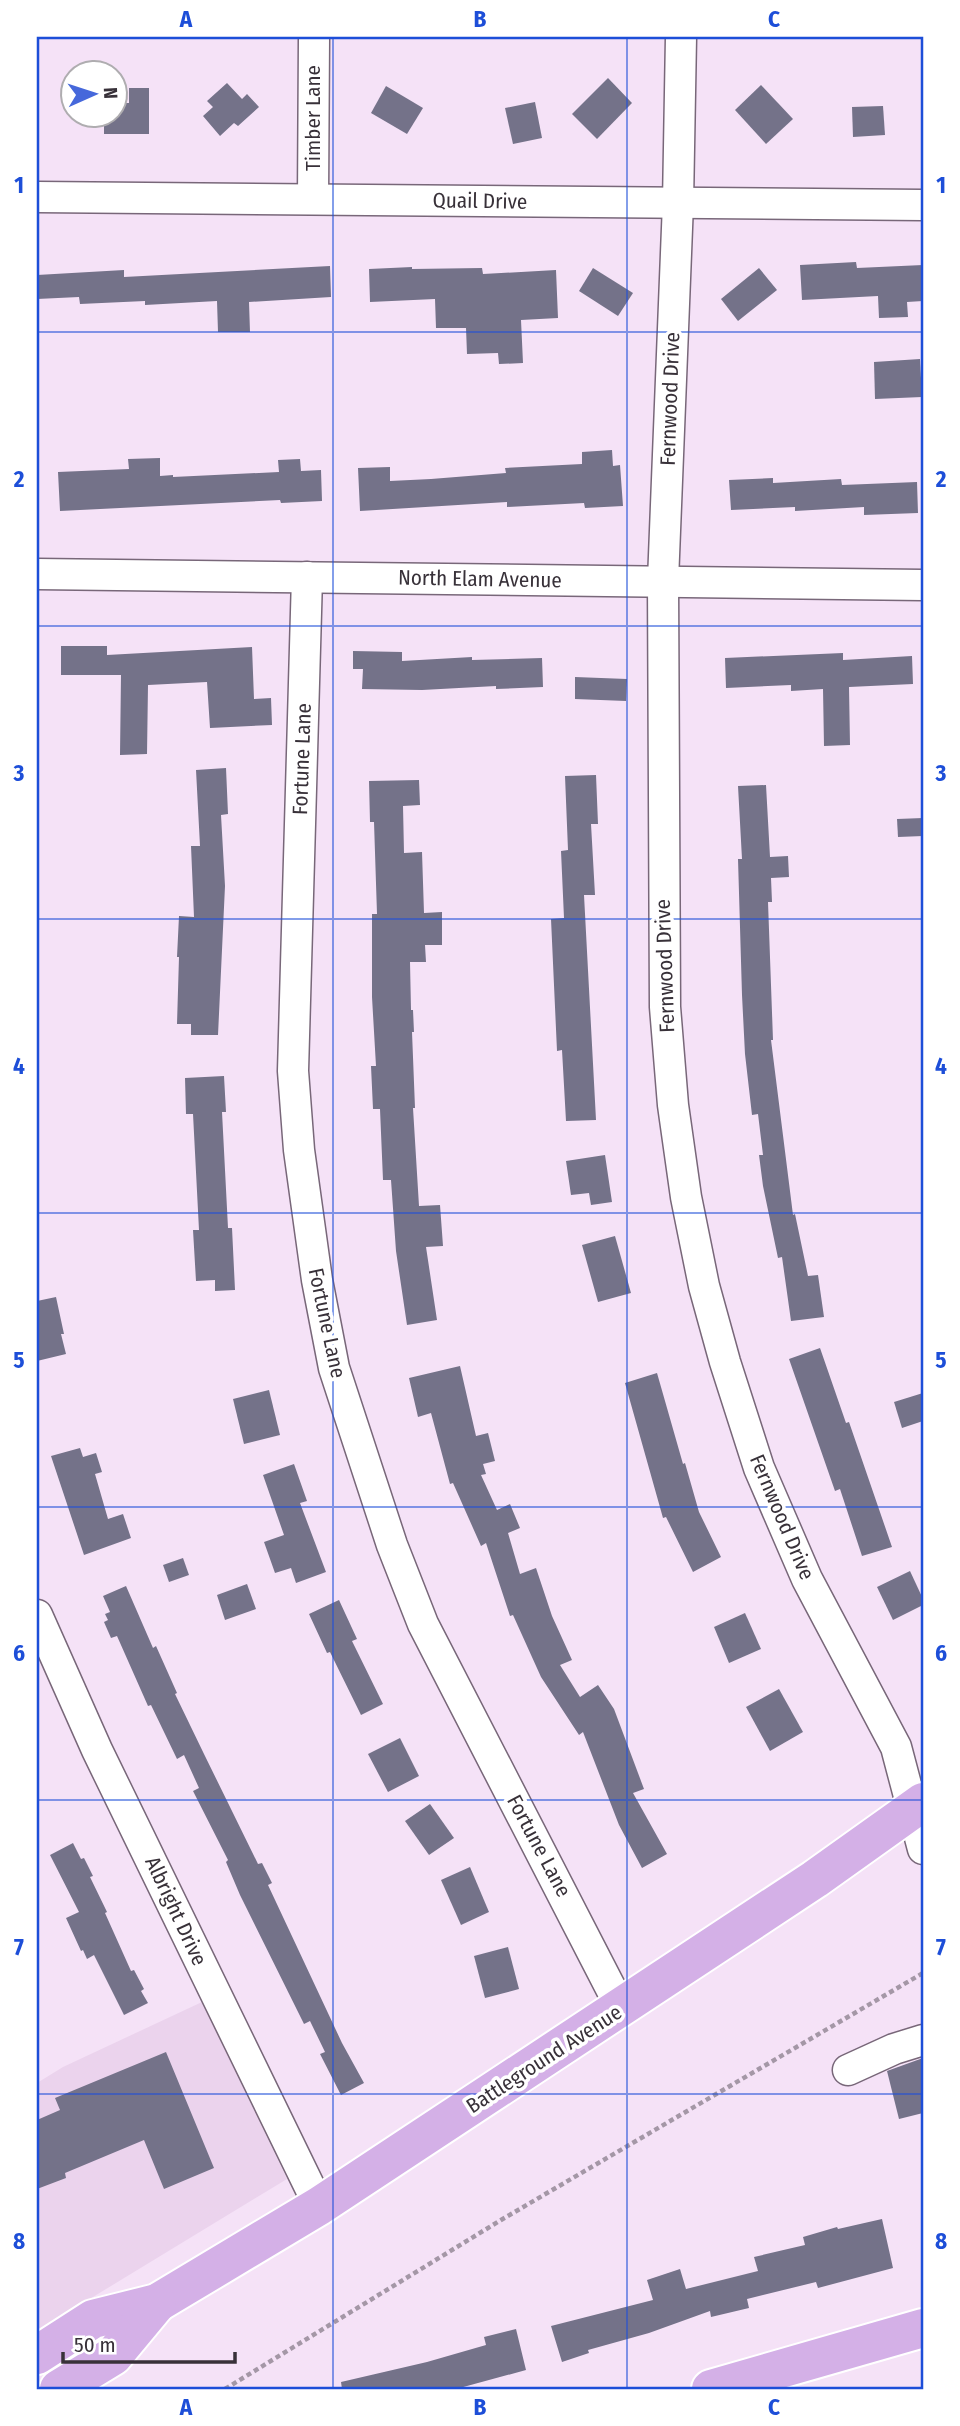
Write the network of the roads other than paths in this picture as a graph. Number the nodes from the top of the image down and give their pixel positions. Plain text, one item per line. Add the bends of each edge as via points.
1 (314, 37) edge
2 (681, 37) edge
3 (37, 197) edge
4 (313, 199) junction
5 (678, 203) junction
6 (923, 205) edge
7 (37, 574) edge
8 (307, 577) junction
9 (663, 581) junction
10 (923, 585) edge
11 (37, 1615) edge
12 (918, 1806) edge
13 (923, 1849) edge
14 (621, 2008) junction
15 (923, 2040) edge
16 (848, 2070) dead end
17 (318, 2206) junction
18 (157, 2303) junction
19 (923, 2328) edge
20 (37, 2355) edge
21 (59, 2389) edge
22 (711, 2389) edge

1 - 4 street, Timber Lane
2 - 5 street, Fernwood Drive
3 - 4 street, Quail Drive
4 - 5 street, Quail Drive
5 - 6 street, Quail Drive
5 - 9 street, Fernwood Drive
7 - 8 street, North Elam Avenue
8 - 9 street, North Elam Avenue
8 - 14 street, Fortune Lane via 293,1071 299,1150 334,1368 423,1624
9 - 10 street, North Elam Avenue
9 - 12 street, Fernwood Drive via 664,1007 686,1197 704,1286 759,1468 807,1578 896,1747
11 - 17 street, Albright Drive via 97,1750
12 - 13 street, Fernwood Drive
12 - 14 main road, Battleground Avenue
14 - 17 main road, Battleground Avenue
15 - 16 street
17 - 18 main road, Battleground Avenue
18 - 20 main road, Battleground Avenue via 93,2319
18 - 21 main road, Battleground Avenue via 113,2356
19 - 22 main road

